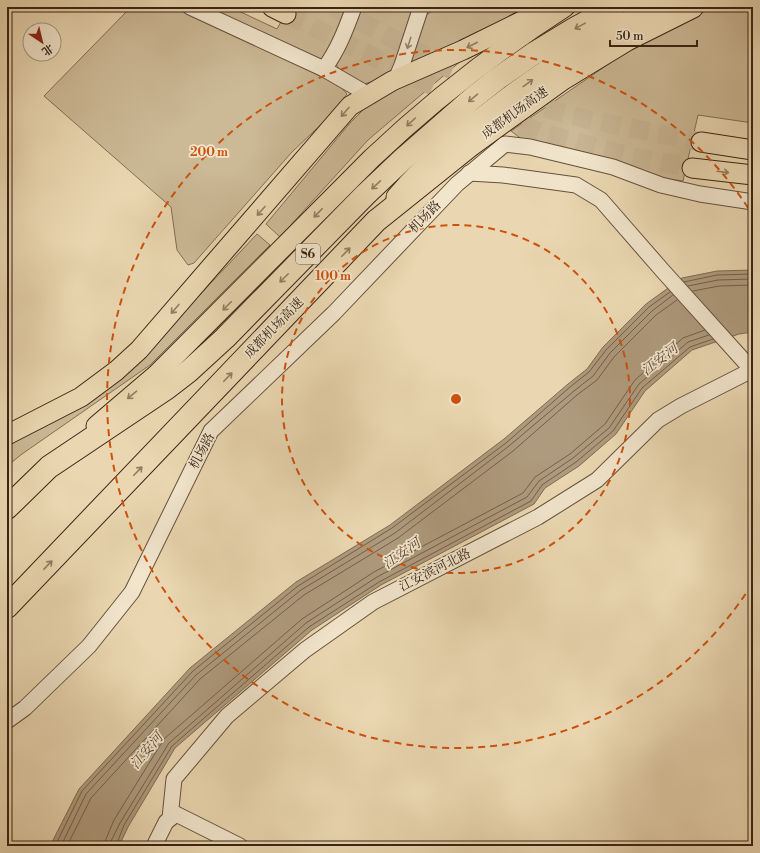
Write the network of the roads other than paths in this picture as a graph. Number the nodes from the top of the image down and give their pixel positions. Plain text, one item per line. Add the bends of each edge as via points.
1 (190, 7) edge
2 (354, 7) edge
3 (421, 7) edge
4 (565, 7) edge
5 (655, 7) edge
6 (692, 7) edge
7 (539, 12) edge
8 (623, 13) edge
9 (324, 69) junction
10 (396, 79) junction
11 (369, 95) junction
12 (435, 101) junction
13 (701, 142) tunnel mouth
14 (753, 150) edge
15 (692, 168) tunnel mouth
16 (469, 173) junction
17 (753, 175) edge
18 (753, 202) edge
19 (376, 221) junction
20 (753, 370) edge
21 (7, 435) edge
22 (49, 467) junction
23 (7, 508) edge
24 (7, 607) edge
25 (7, 721) edge
26 (170, 818) junction
27 (154, 846) edge
28 (240, 846) edge

1 - 9 street
2 - 9 street via 331,60
3 -> 10 street
4 - 12 main road via 516,39
5 - 8 main road
6 - 19 highway, 成都机场高速 / S6 via 626,40 562,79 472,144
7 -> 10 main road via 463,50
7 - 12 main road via 487,51
19 -> 8 main road via 411,179 464,130
8 -> 22 highway, S6 via 574,29 533,54 474,97 403,159 189,370 167,388
9 - 11 street
10 - 11 main road
11 -> 21 main road via 350,106 139,350 81,397
12 -> 22 main road via 372,158 157,374
13 - 14 main road
15 -> 17 main road
16 - 18 street, 机场路 via 506,144 512,144 613,167 661,185
16 - 20 street via 576,186 601,200
16 - 25 street, 机场路 via 334,313 211,430 132,592 90,646 25,708
24 -> 19 highway, 成都机场高速 / S6
20 - 26 street, 江安滨河北路 via 658,420 597,480 538,517 373,602 305,650 227,716 174,779
22 - 23 highway, S6
26 - 27 street
26 - 28 street via 176,814

